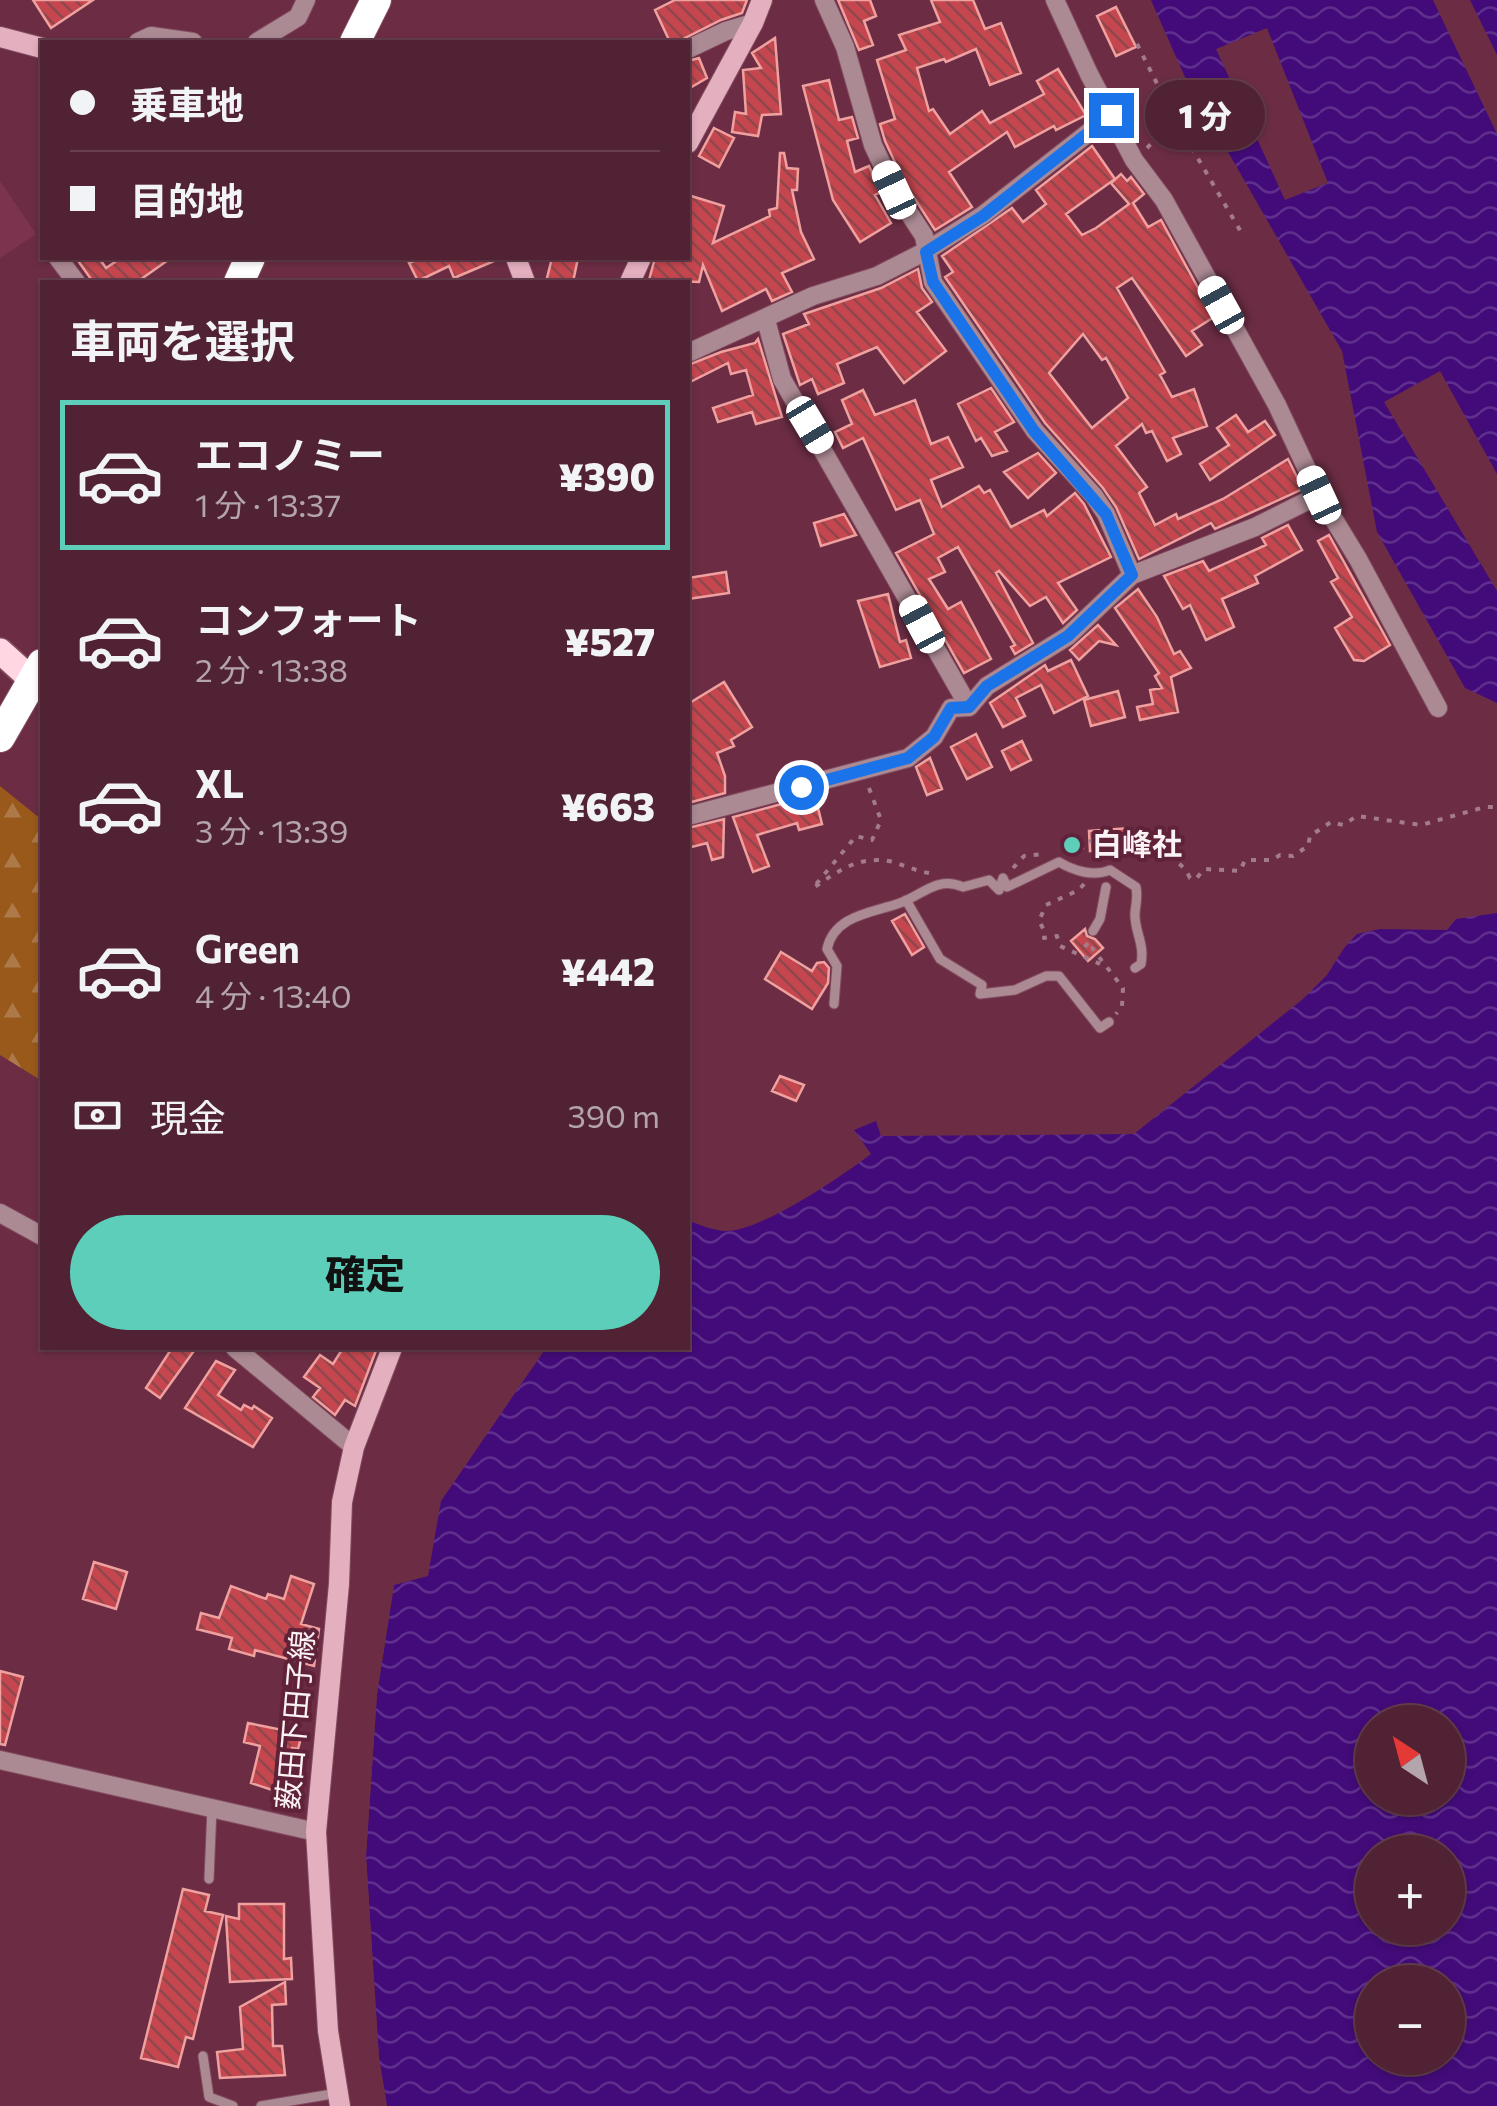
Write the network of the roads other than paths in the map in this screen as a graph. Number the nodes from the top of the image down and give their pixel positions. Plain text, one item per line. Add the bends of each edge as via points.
1 (306, 0) edge
2 (376, 0) edge
3 (762, 0) edge
4 (824, 0) edge
5 (1054, 0) edge
6 (753, 23) junction
7 (0, 38) edge
8 (142, 40) edge
9 (179, 40) edge
10 (260, 40) edge
11 (356, 40) edge
12 (40, 48) edge
13 (690, 48) edge
14 (1111, 115) junction
15 (690, 139) edge
16 (926, 252) junction
17 (766, 320) junction
18 (690, 352) edge
19 (1319, 495) junction
20 (1132, 575) junction
21 (0, 651) edge
22 (40, 678) edge
23 (969, 707) junction
24 (1438, 708) dead end
25 (0, 736) edge
26 (690, 815) edge
27 (1106, 887) dead end
28 (906, 900) junction
29 (1093, 931) road end
30 (1135, 968) dead end
31 (834, 1004) dead end
32 (1109, 1022) road end
33 (0, 1213) edge
34 (40, 1235) edge
35 (237, 1350) edge
36 (391, 1350) edge
37 (354, 1447) junction
38 (0, 1760) edge
39 (212, 1808) junction
40 (316, 1832) junction
41 (210, 1879) dead end
42 (203, 2056) dead end
43 (339, 2100) edge
44 (233, 2106) edge
45 (261, 2106) edge

1 - 10 street via 298,17
2 - 11 highway
3 - 6 main road
4 - 16 street via 873,145 924,236
5 - 14 street
6 - 13 street
6 - 15 main road
7 - 12 main road
8 - 9 street
14 - 16 street
14 - 19 street via 1277,404
16 - 17 street
16 - 20 street via 933,282 1034,431 1106,514
17 - 18 street
17 - 23 street via 782,379
19 - 20 street
19 - 24 street
20 - 23 street via 1068,636 987,686
21 - 22 main road
22 - 25 highway
23 - 26 street via 951,708 934,737 908,758
27 - 29 lane
28 - 30 lane via 930,885 989,880 999,890 1003,878 1006,886 1059,862 1072,870 1110,870 1136,887 1143,946
28 - 31 lane via 844,922 829,940
28 - 32 lane via 940,959 982,985 980,994 1060,976 1100,1028
33 - 34 street
35 - 37 street
36 - 37 main road, 薮田下田子線
37 - 40 main road, 薮田下田子線 via 342,1502
38 - 39 street
39 - 40 street
39 - 41 lane
40 - 43 main road, 薮田下田子線 via 325,1996
42 - 44 lane via 210,2097
43 - 45 lane

